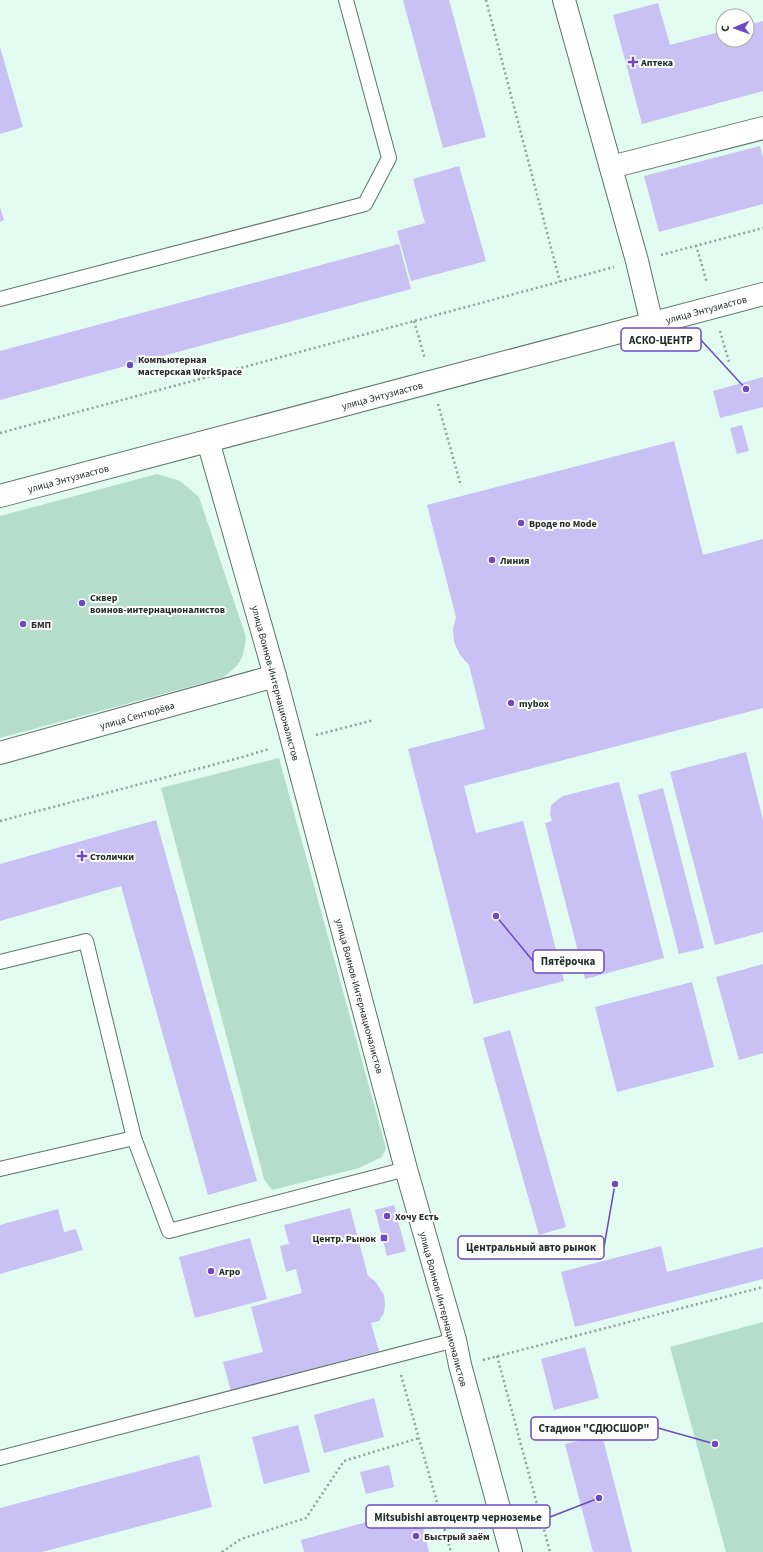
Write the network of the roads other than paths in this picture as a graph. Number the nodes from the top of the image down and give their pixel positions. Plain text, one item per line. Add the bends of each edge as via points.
1 (346, 0) edge
2 (564, 0) edge
3 (763, 128) edge
4 (611, 167) junction
5 (763, 294) edge
6 (0, 299) edge
7 (652, 324) junction
8 (208, 441) junction
9 (0, 496) edge
10 (275, 676) junction
11 (0, 754) edge
12 (0, 962) edge
13 (134, 1138) junction
14 (0, 1169) edge
15 (406, 1169) junction
16 (454, 1340) junction
17 (0, 1458) edge
18 (511, 1552) edge

1 - 6 lane via 389,158 365,204
2 - 4 street
3 - 4 street
4 - 7 street
5 - 7 street, улица Энтузиастов
7 - 8 street, улица Энтузиастов
8 - 9 street, улица Энтузиастов
8 - 10 street, улица Воинов-Интернационалистов
10 - 11 street, улица Сентюрёва
10 - 15 street, улица Воинов-Интернационалистов
12 - 13 lane via 86,941
13 - 14 lane
13 - 15 lane via 169,1231
15 - 16 street, улица Воинов-Интернационалистов
16 - 17 lane
16 - 18 street, улица Воинов-Интернационалистов

